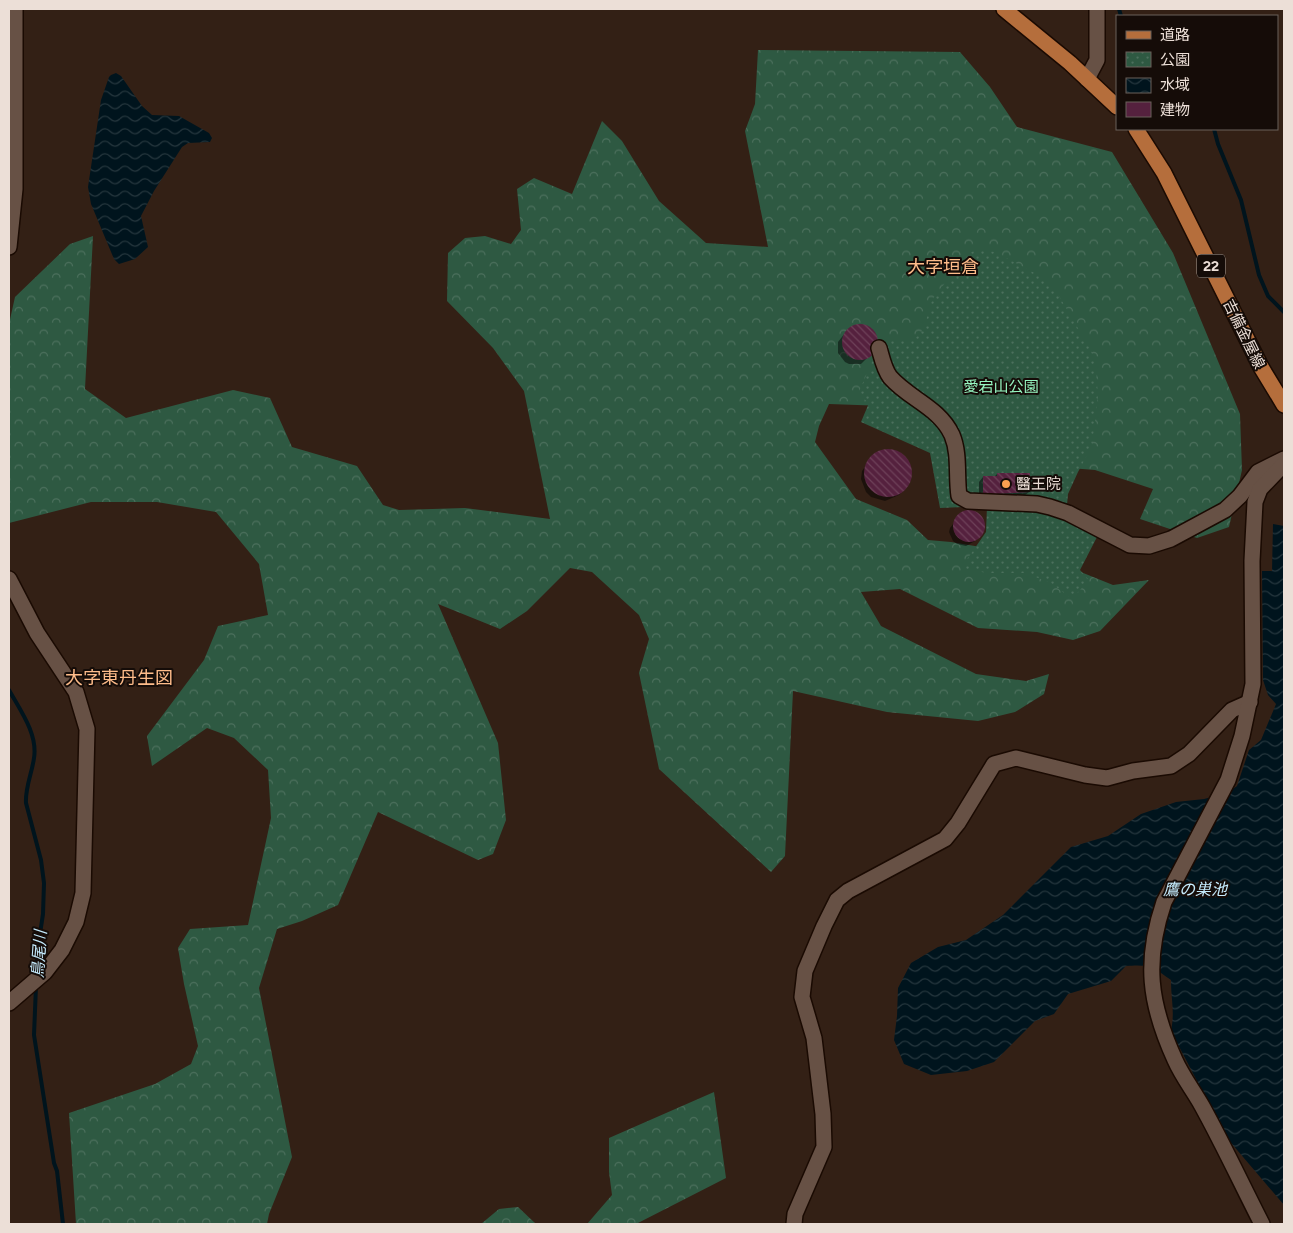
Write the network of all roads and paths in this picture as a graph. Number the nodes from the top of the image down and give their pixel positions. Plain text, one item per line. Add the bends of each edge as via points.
1 (15, 9) edge
2 (1004, 9) edge
3 (1097, 9) edge
4 (1087, 79) junction
5 (1116, 106) edge
6 (1137, 130) edge
7 (9, 247) edge
8 (879, 348) dead end
9 (1284, 405) edge
10 (1284, 459) edge
11 (1284, 464) edge
12 (9, 579) edge
13 (1250, 702) junction
14 (9, 1003) edge
15 (794, 1224) edge
16 (1262, 1224) edge

1 - 7 street via 14,189
2 - 4 main road
3 - 4 street via 1097,60
4 - 5 main road
6 - 9 main road, 吉備金屋線 / 22 via 1164,173 1261,367
8 - 10 street via 889,376 939,416 951,433 956,449 959,496 968,501 1050,507 1130,545 1150,546 1172,539 1225,510 1258,472
11 - 13 street via 1260,489 1255,502 1253,684
12 - 14 street via 36,633 76,692 87,729 83,893 76,922 62,950 45,972
13 - 15 street via 1232,710 1189,754 1171,766 1107,778 1016,758 994,764 945,839 837,900 805,971 802,997 814,1038 824,1147 795,1214
13 - 16 street via 1228,780 1164,902 1153,939 1151,975 1157,1014 1176,1061

